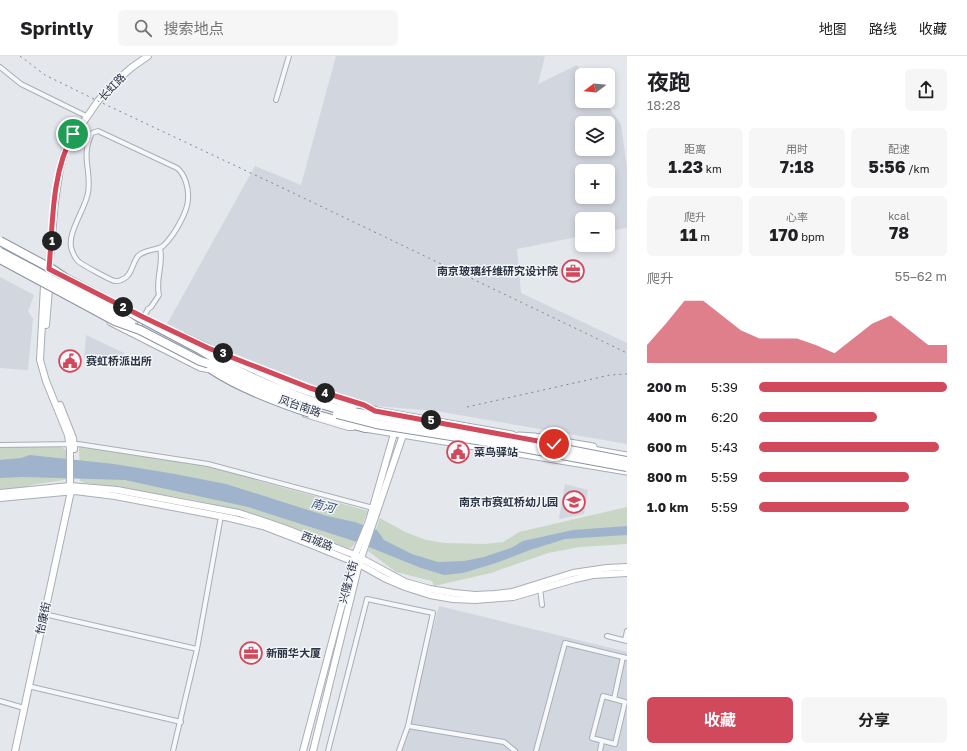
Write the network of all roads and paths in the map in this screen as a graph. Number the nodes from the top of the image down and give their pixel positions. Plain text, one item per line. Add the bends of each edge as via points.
1 (147, 56) edge
2 (289, 56) edge
3 (0, 67) edge
4 (276, 100) dead end
5 (86, 116) junction
6 (0, 241) edge
7 (0, 248) edge
8 (160, 248) junction
9 (0, 252) edge
10 (20, 252) junction
11 (0, 259) edge
12 (0, 262) edge
13 (49, 269) junction
14 (67, 279) junction
15 (47, 287) junction
16 (143, 317) junction
17 (137, 332) junction
18 (205, 349) junction
19 (200, 364) junction
20 (375, 411) junction
21 (400, 415) junction
22 (410, 416) junction
23 (365, 428) junction
24 (394, 433) junction
25 (403, 434) junction
26 (519, 436) junction
27 (72, 444) junction
28 (0, 445) edge
29 (627, 452) edge
30 (627, 456) edge
31 (627, 460) edge
32 (627, 467) edge
33 (627, 472) edge
34 (72, 487) junction
35 (0, 493) edge
36 (0, 498) edge
37 (372, 508) junction
38 (220, 516) junction
39 (371, 522) junction
40 (357, 560) junction
41 (627, 567) edge
42 (627, 573) edge
43 (539, 587) junction
44 (542, 605) dead end
45 (44, 614) junction
46 (627, 631) edge
47 (607, 636) dead end
48 (626, 640) edge
49 (197, 649) junction
50 (625, 657) edge
51 (28, 686) junction
52 (614, 699) junction
53 (0, 701) edge
54 (24, 708) junction
55 (181, 722) junction
56 (408, 726) junction
57 (602, 741) junction
58 (15, 751) edge
59 (173, 751) edge
60 (303, 751) edge
61 (313, 751) edge
62 (328, 751) edge
63 (399, 751) edge
64 (515, 751) edge
65 (536, 751) edge
66 (600, 751) edge

1 - 5 main road, 长虹路 via 113,84
2 - 4 street
3 - 5 street via 21,84
5 - 13 main road, 长虹路 via 68,144 60,169
6 - 10 highway, bridge
7 - 14 highway, bridge via 51,274
8 - 8 street via 174,234 188,202 183,174 177,168 98,131 92,134 87,143 88,192 72,236 71,246 78,261 111,279 120,281 129,274 142,253
8 - 16 street via 159,295
9 - 17 highway, bridge via 119,315
10 - 13 main road, 凤台南路
10 - 14 highway, bridge
11 - 17 highway, 凤台南路, bridge
12 - 15 main road, 凤台南路
13 - 15 main road, 长虹路
13 - 16 main road, 凤台南路
14 - 18 highway, 凤台南路, bridge
15 - 17 main road, 凤台南路
15 - 27 main road, 长虹路 via 40,360
16 - 17 street
16 - 18 main road, 凤台南路
17 - 19 highway, 凤台南路, bridge
18 - 20 highway, bridge via 298,388
18 - 20 main road, 凤台南路 via 218,358 270,382 322,400 366,412
18 - 31 highway, 凤台南路, bridge via 219,361 268,384 341,410
19 - 23 main road, 凤台南路 via 287,403 356,423
19 - 23 highway, bridge via 268,397 310,413
19 - 32 highway, 凤台南路, bridge via 216,366 292,400 361,420
20 - 21 main road, 凤台南路
21 - 22 main road, 凤台南路
21 - 24 main road, 兴隆大街
22 - 25 main road, 兴隆大街
22 - 26 main road, 凤台南路
23 - 24 main road, 凤台南路
24 - 25 main road, 凤台南路
24 - 37 main road, 兴隆大街
25 - 33 main road, 凤台南路
25 - 39 main road, 兴隆大街
26 - 29 main road, 凤台南路
26 - 30 main road, 凤台南路
27 - 28 street
27 - 34 main road, 怡康街
27 - 37 street via 208,464
34 - 35 main road, 西城路
34 - 36 main road, 西城路
34 - 38 main road, 西城路
34 - 40 main road, 西城路 via 117,490 239,513 281,527
34 - 45 main road, 怡康街
37 - 39 main road, 兴隆大街
38 - 40 main road, 西城路 via 263,526
38 - 49 street
39 - 40 main road, 兴隆大街
40 - 43 main road, 西城路 via 405,582 461,594 495,594
40 - 60 main road, 兴隆大街
40 - 61 main road, 兴隆大街
41 - 43 main road, 西城路 via 580,572
42 - 43 main road, 西城路 via 593,575
43 - 44 street
45 - 49 street
45 - 51 main road, 怡康街
46 - 48 street
47 - 48 street
49 - 55 street
50 - 52 street
50 - 65 street via 565,643
51 - 54 main road, 怡康街
51 - 55 street
52 - 57 street via 603,696 592,738
52 - 57 street via 625,702 615,744
53 - 54 street
54 - 58 main road, 怡康街
55 - 59 street
56 - 62 street via 433,613 367,599
56 - 63 street
56 - 64 street via 504,742
57 - 66 street

